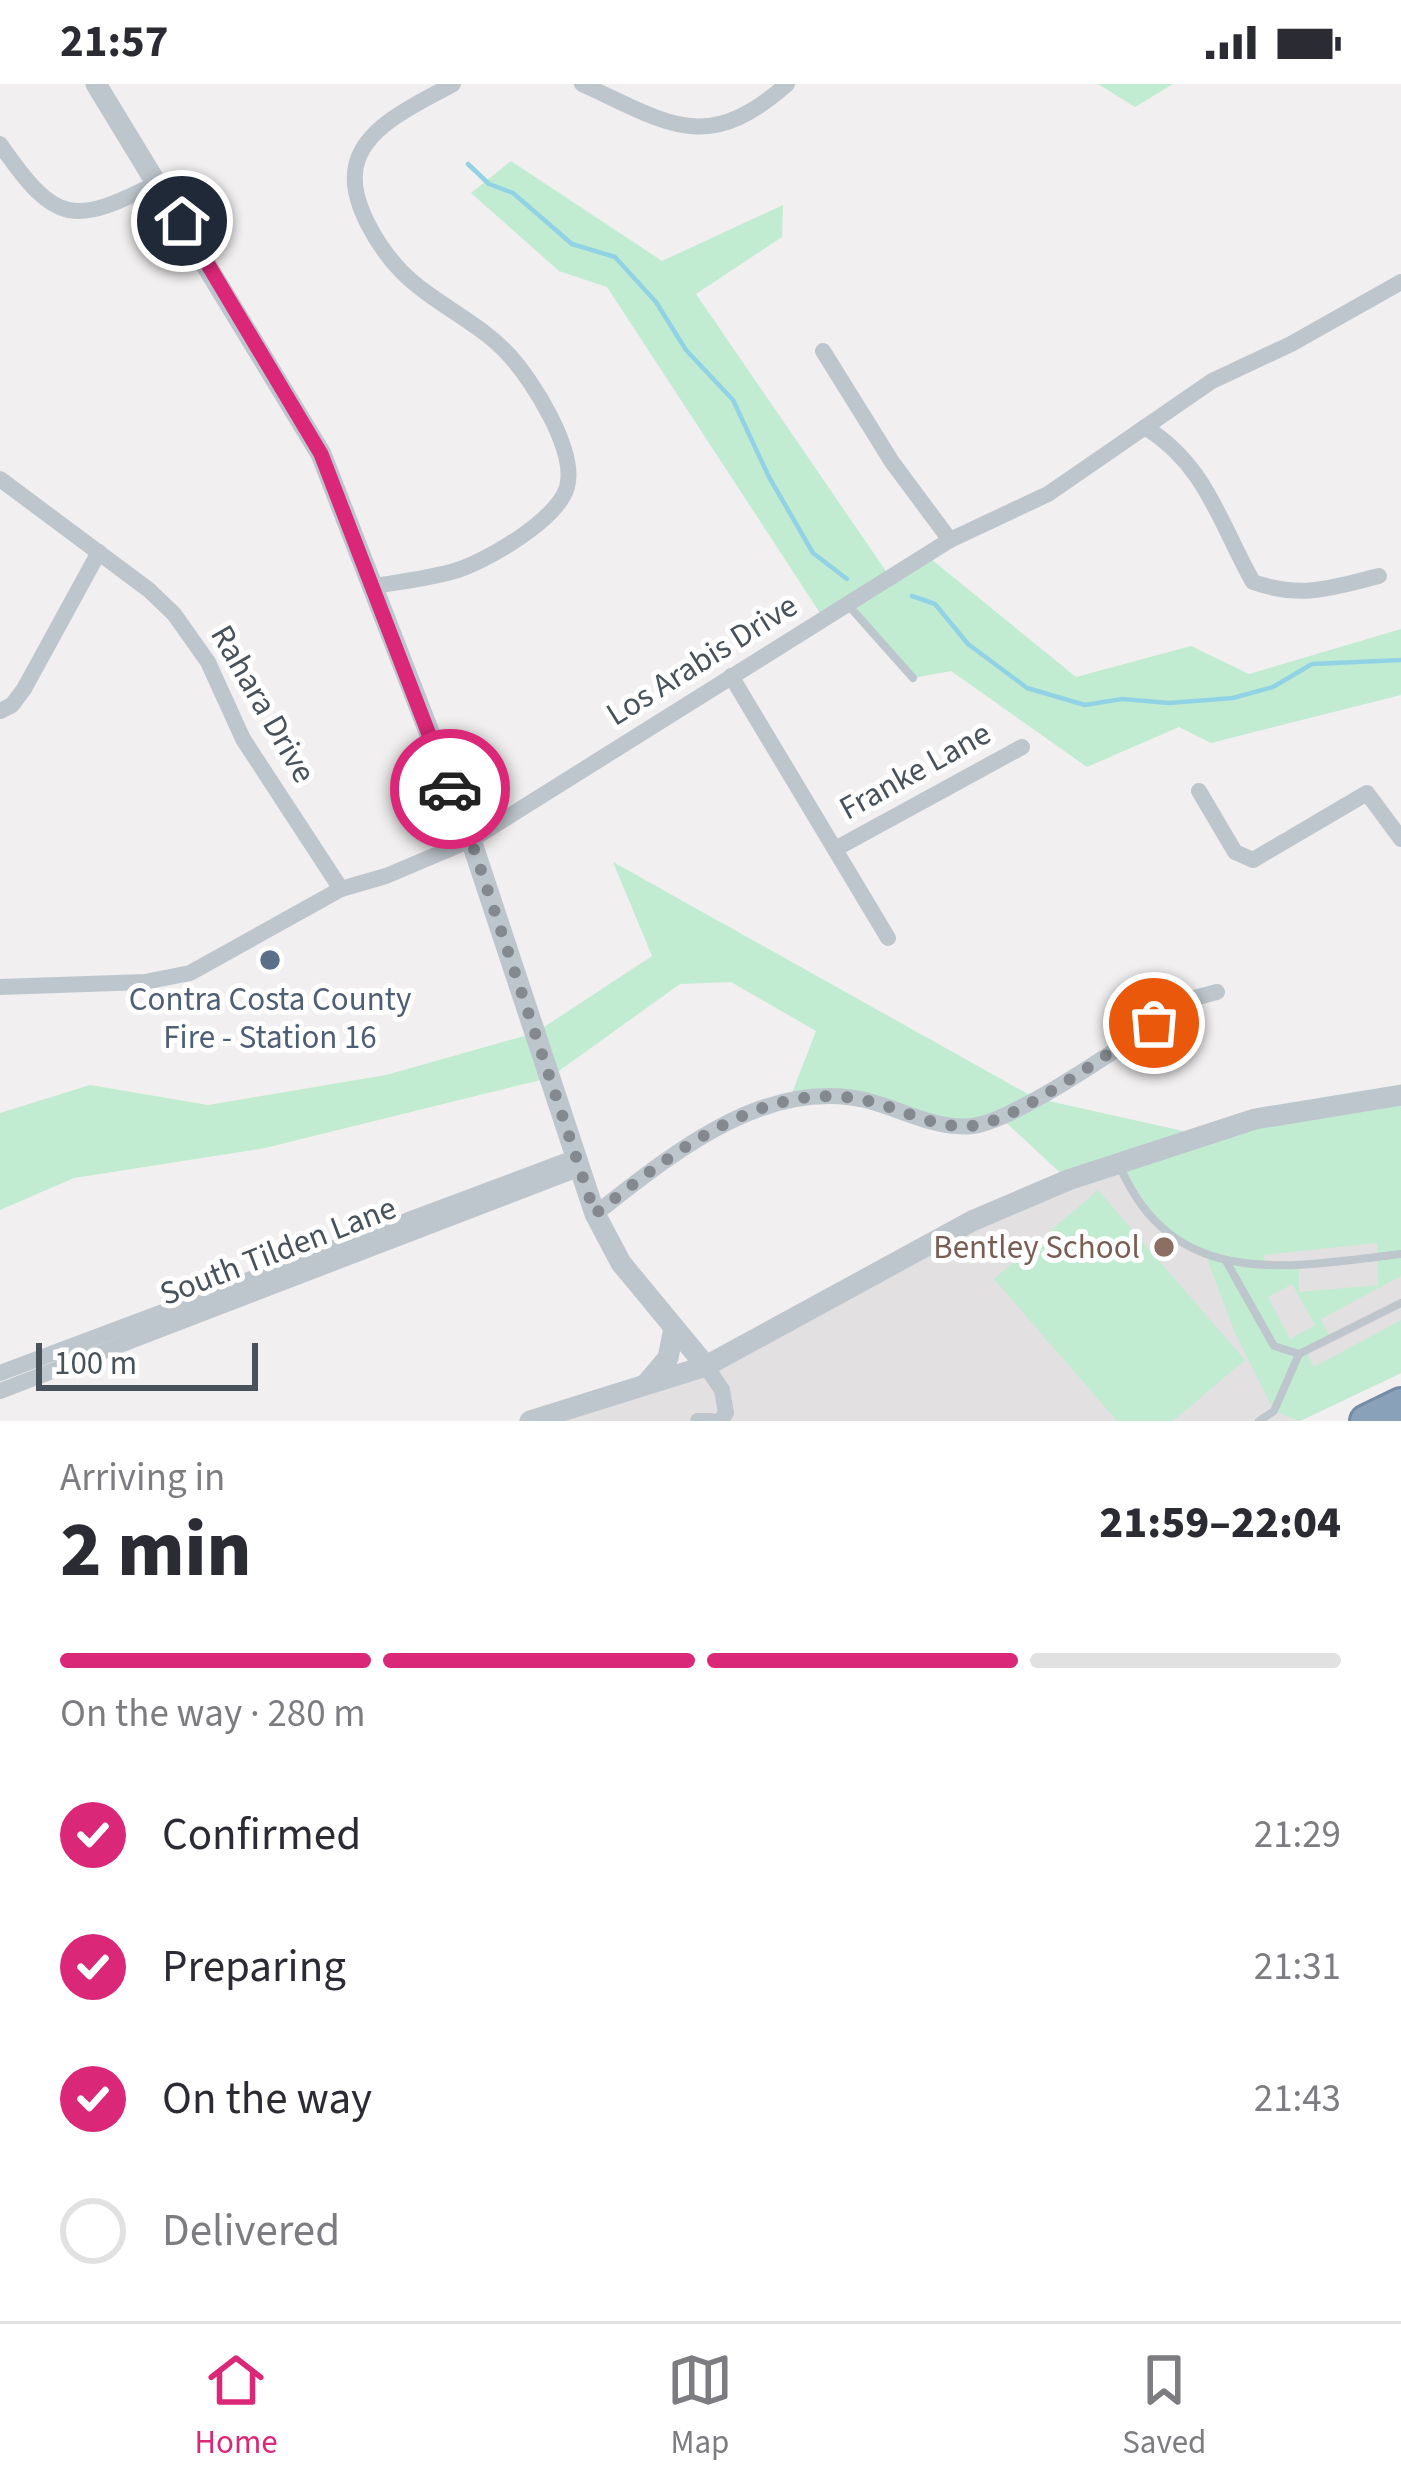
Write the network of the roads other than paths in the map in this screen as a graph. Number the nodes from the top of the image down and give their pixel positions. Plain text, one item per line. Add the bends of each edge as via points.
1 (96, 84) edge
2 (453, 84) edge
3 (582, 84) edge
4 (788, 84) edge
5 (0, 144) edge
6 (159, 182) junction
7 (1401, 282) edge
8 (823, 351) dead end
9 (1145, 427) junction
10 (0, 478) edge
11 (950, 540) junction
12 (99, 552) junction
13 (1379, 576) dead end
14 (370, 587) junction
15 (848, 605) junction
16 (731, 676) junction
17 (913, 678) dead end
18 (0, 711) edge
19 (1022, 747) dead end
20 (1199, 790) dead end
21 (1401, 839) edge
22 (471, 840) junction
23 (837, 848) junction
24 (340, 889) junction
25 (888, 938) dead end
26 (0, 987) edge
27 (1216, 992) dead end
28 (1401, 1095) edge
29 (1118, 1162) junction
30 (576, 1163) junction
31 (595, 1214) junction
32 (1401, 1254) edge
33 (1226, 1260) junction
34 (1401, 1304) edge
35 (674, 1328) junction
36 (1299, 1354) junction
37 (706, 1366) junction
38 (0, 1373) edge
39 (645, 1385) junction
40 (0, 1390) edge
41 (1401, 1404) edge
42 (543, 1419) edge
43 (698, 1421) edge
44 (711, 1421) edge
45 (720, 1421) edge
46 (1259, 1421) edge
47 (1366, 1421) edge

1 - 6 street
2 - 14 street via 364,142 356,192 401,271 473,322 527,378 550,415 567,487 539,524 455,572
3 - 4 street via 690,130 759,109
5 - 6 street via 36,192 58,207 88,213
6 - 14 street via 321,454
7 - 9 street, Los Arabis Drive via 1212,381
8 - 11 street
9 - 11 street, Los Arabis Drive via 1048,494
9 - 13 street via 1208,488 1253,582 1312,593
10 - 12 street, Rahara Drive
11 - 15 street, Los Arabis Drive
12 - 18 street via 24,689
12 - 24 street, Rahara Drive via 186,630
14 - 22 street
15 - 16 street, Los Arabis Drive
15 - 17 lane
16 - 22 street, Los Arabis Drive
16 - 23 street, Franke Lane
19 - 23 street, Franke Lane
20 - 21 street via 1235,852 1253,860 1366,793
22 - 24 street, Los Arabis Drive
22 - 30 street
23 - 25 street, Franke Lane
24 - 26 street, Los Arabis Drive via 190,973
27 - 31 street via 1194,998 1023,1106 974,1126 862,1099 790,1098 752,1111
28 - 29 street via 1255,1119
29 - 33 lane via 1133,1196 1165,1232
29 - 37 street via 972,1221
30 - 31 street
30 - 38 street
30 - 40 street, South Tilden Lane
31 - 35 street via 621,1263
32 - 33 lane via 1266,1268
33 - 36 lane via 1274,1346
34 - 36 lane
35 - 37 street
35 - 39 street via 668,1358
36 - 46 lane via 1274,1411
37 - 39 street
37 - 45 street via 722,1390
39 - 42 street
41 - 47 highway
43 - 44 street

